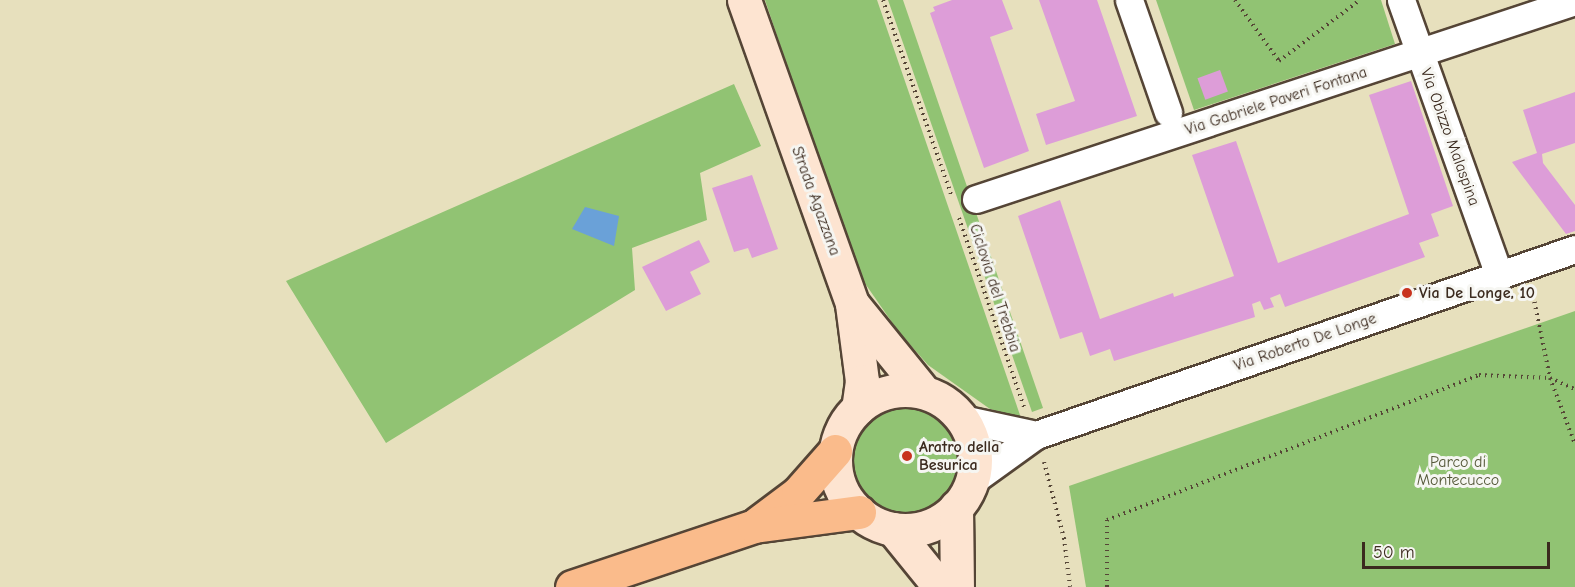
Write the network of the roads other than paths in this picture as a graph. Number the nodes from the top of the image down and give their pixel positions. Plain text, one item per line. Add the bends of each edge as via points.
1 (744, 0) edge
2 (1130, 0) edge
3 (1401, 0) edge
4 (1575, 1) edge
5 (1420, 53) junction
6 (1168, 112) dead end
7 (961, 201) road end
8 (1575, 249) edge
9 (1499, 275) junction
10 (852, 304) junction
11 (922, 391) junction
12 (858, 408) junction
13 (962, 418) junction
14 (1036, 435) junction
15 (836, 451) junction
16 (964, 494) junction
17 (859, 512) junction
18 (754, 526) junction
19 (893, 529) junction
20 (572, 587) edge
21 (940, 587) edge
22 (957, 587) edge

1 - 10 main road, Strada Agazzana
2 - 6 street
3 - 5 street, Via Obizzo Malaspina
4 - 5 street, Via Gabriele Paveri Fontana
5 - 7 street, Via Gabriele Paveri Fontana
5 - 9 street, Via Obizzo Malaspina
8 - 9 street, Via Roberto De Longe
9 - 14 street, Via Roberto De Longe
10 - 11 main road
10 - 12 main road, Strada Agazzana via 862,381
11 - 12 main road via 877,395
11 - 13 main road via 945,402
12 - 15 main road via 847,420
13 - 14 street
13 - 16 main road via 972,438 975,459
14 - 16 street, Via Roberto De Longe
15 - 17 main road via 836,474 844,495
15 - 18 main road via 798,493
16 - 19 main road via 938,521 916,529
16 - 22 main road
17 - 18 main road
17 - 19 main road
18 - 20 main road
19 - 21 main road

